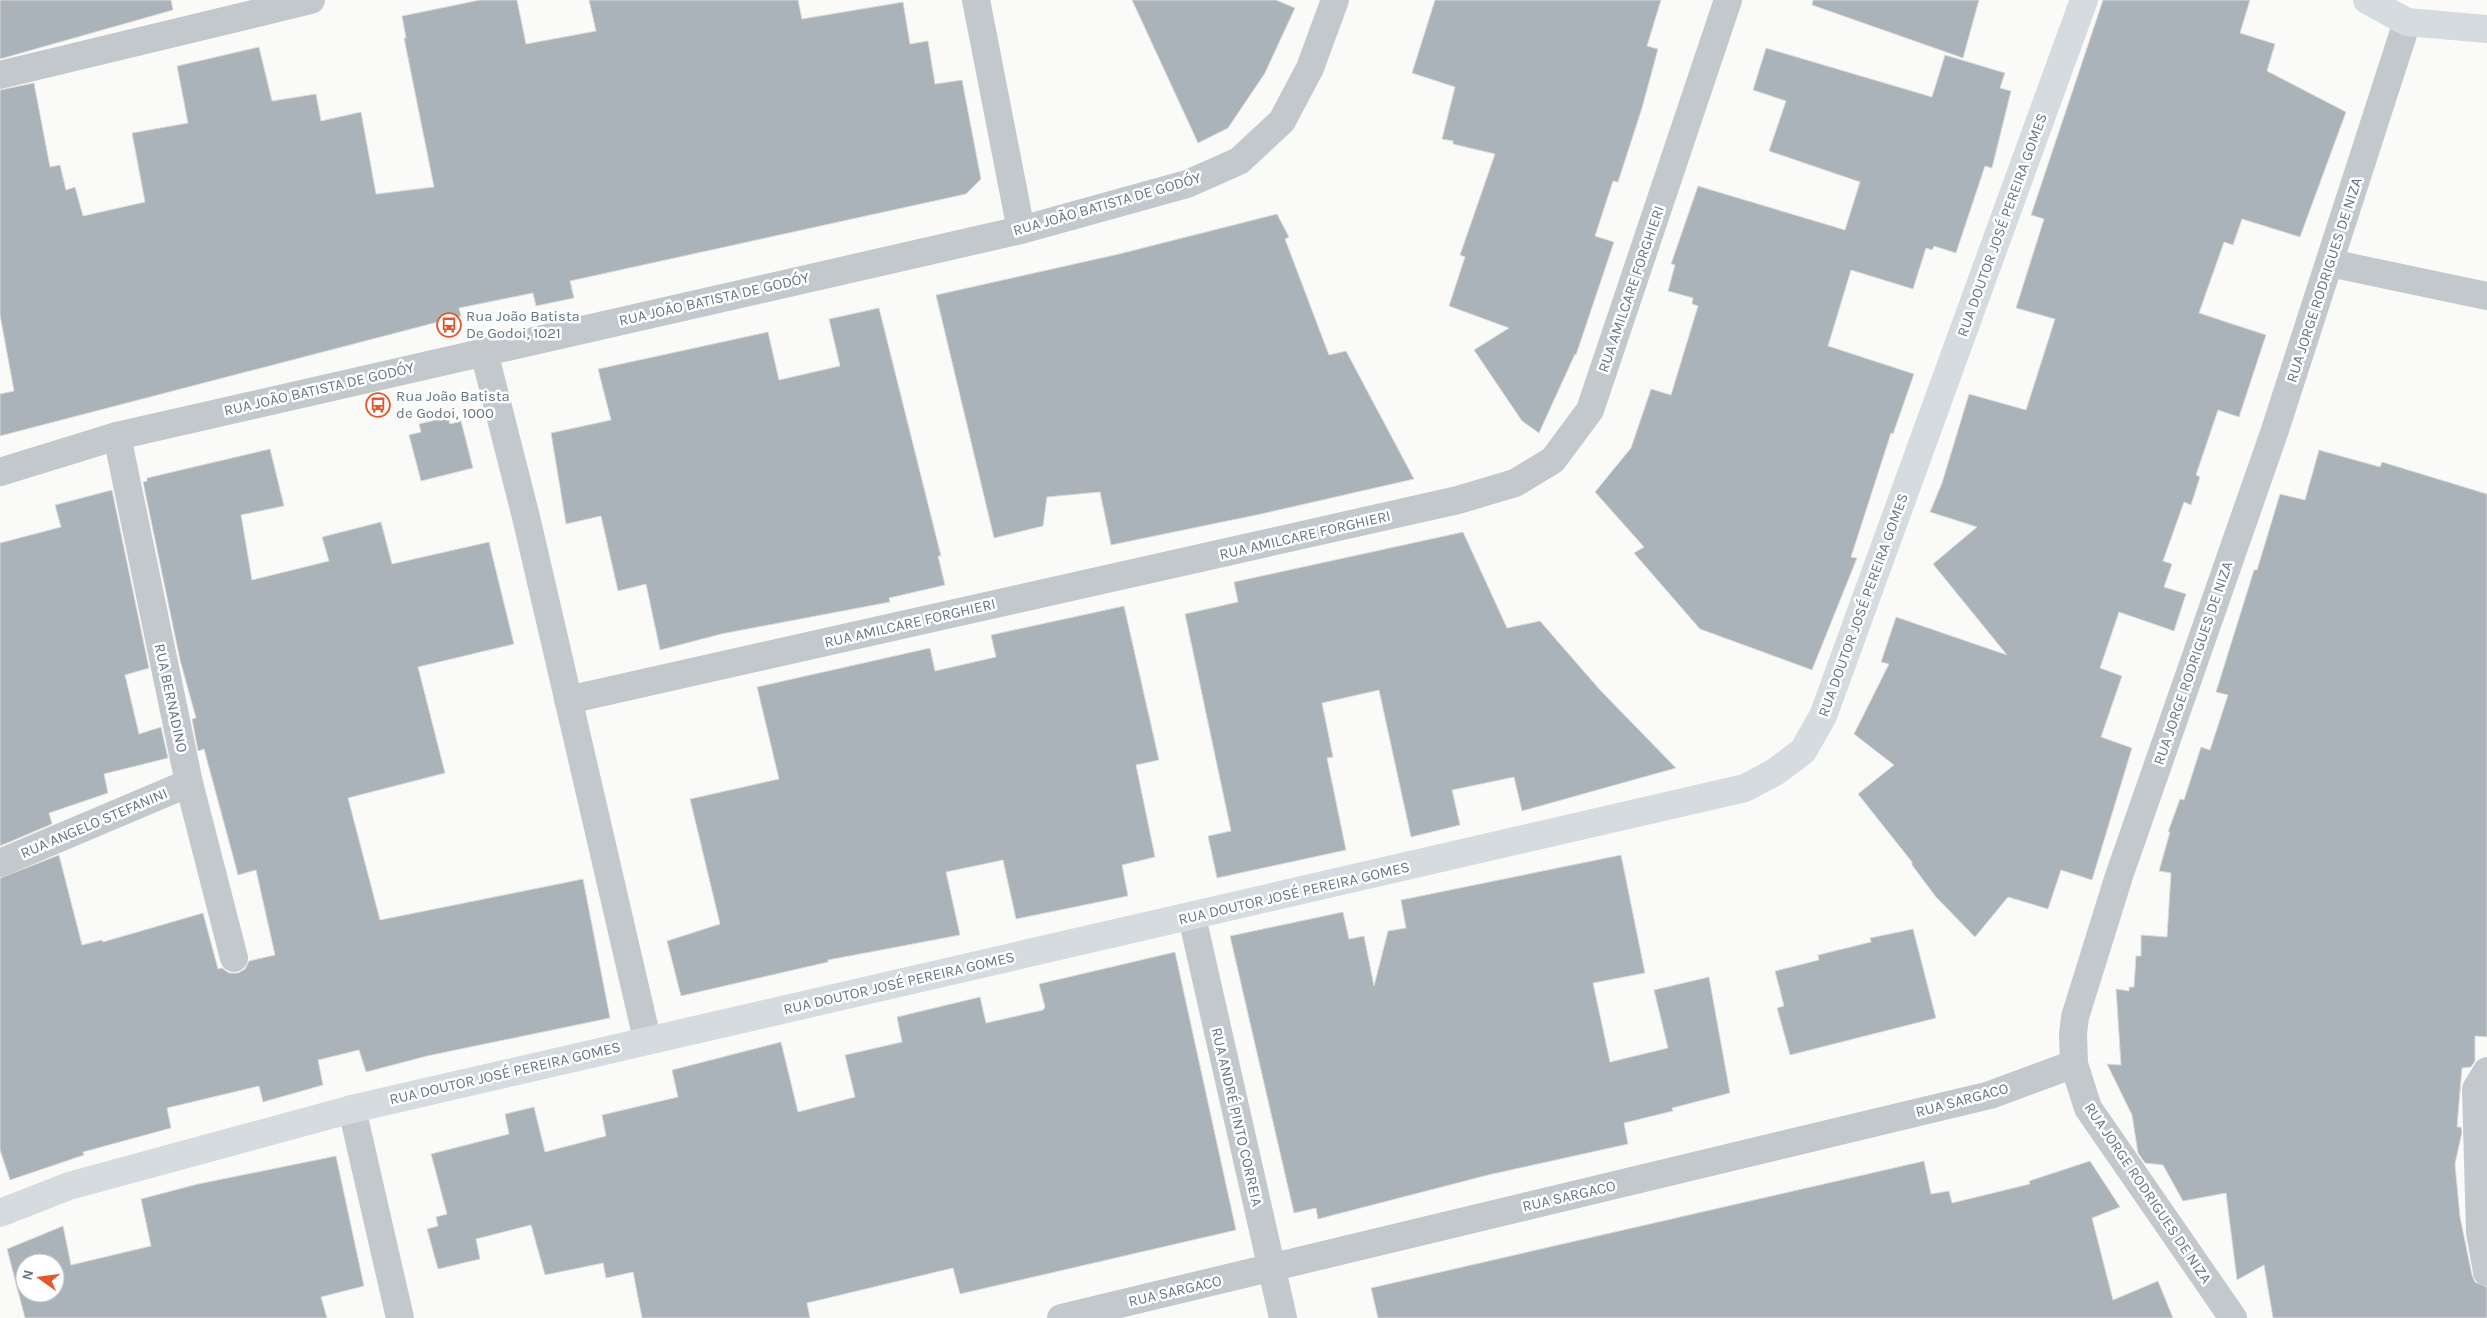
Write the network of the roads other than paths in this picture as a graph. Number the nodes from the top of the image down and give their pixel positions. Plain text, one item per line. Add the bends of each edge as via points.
1 (312, 0) edge
2 (976, 0) edge
3 (1335, 0) edge
4 (1728, 0) edge
5 (2084, 0) edge
6 (2367, 0) edge
7 (2407, 22) junction
8 (2487, 29) edge
9 (0, 75) edge
10 (1021, 230) junction
11 (2330, 263) junction
12 (2487, 296) edge
13 (484, 352) junction
14 (117, 436) junction
15 (0, 472) edge
16 (568, 700) junction
17 (189, 783) junction
18 (0, 863) edge
19 (1192, 917) junction
20 (234, 958) dead end
21 (647, 1039) junction
22 (2074, 1064) junction
23 (2487, 1071) edge
24 (352, 1109) junction
25 (0, 1213) edge
26 (1271, 1268) junction
27 (2487, 1272) edge
28 (400, 1318) edge
29 (1060, 1318) edge
30 (1283, 1318) edge
31 (2233, 1318) edge

1 - 9 street
2 - 10 street
3 - 10 street, RUA JOÃO BATISTA DE GODÓY via 1310,68 1282,121 1239,161 1188,184
4 - 16 street, RUA AMILCARE FORGHIERI via 1590,410 1553,460 1515,483 1458,500
5 - 19 main road, RUA DOUTOR JOSÉ PEREIRA GOMES via 1823,716 1803,751 1775,772 1745,788
6 - 7 main road
7 - 8 main road
7 - 11 street, RUA JORGE RODRIGUES DE NIZA
10 - 13 street, RUA JOÃO BATISTA DE GODÓY
11 - 12 street
11 - 22 street, RUA JORGE RODRIGUES DE NIZA via 2119,876 2075,1017
13 - 14 street, RUA JOÃO BATISTA DE GODÓY
13 - 16 street
14 - 15 street, RUA JOÃO BATISTA DE GODÓY
14 - 17 street, RUA BERNADINO
16 - 21 street
17 - 18 street, RUA ANGELO STEFANINI
17 - 20 street, RUA BERNADINO
19 - 21 main road, RUA DOUTOR JOSÉ PEREIRA GOMES
19 - 26 street, RUA ANDRÉ PINTO CORREIA
21 - 24 main road, RUA DOUTOR JOSÉ PEREIRA GOMES
22 - 26 street, RUA SARGACO via 1990,1095
22 - 31 street, RUA JORGE RODRIGUES DE NIZA via 2088,1108
23 - 27 street via 2476,1089 2480,1232
24 - 25 main road, RUA DOUTOR JOSÉ PEREIRA GOMES via 69,1186
24 - 28 street
26 - 29 street, RUA SARGACO
26 - 30 street, RUA ANDRÉ PINTO CORREIA

